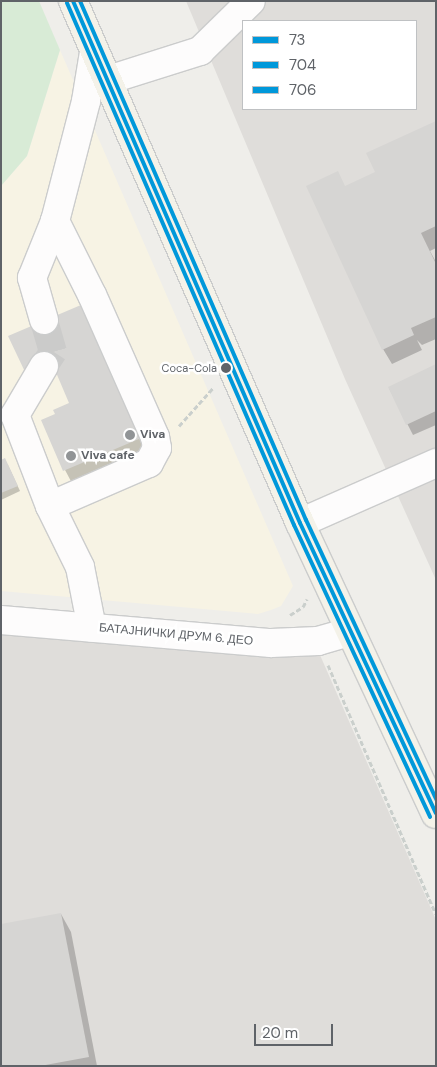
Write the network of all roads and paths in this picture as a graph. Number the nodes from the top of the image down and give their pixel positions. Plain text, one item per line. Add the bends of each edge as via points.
1 (73, 1) edge
2 (251, 1) edge
3 (94, 52) junction
4 (106, 82) junction
5 (55, 221) junction
6 (44, 320) tunnel mouth
7 (44, 366) tunnel mouth
8 (230, 366) junction
9 (157, 448) junction
10 (436, 463) edge
11 (50, 506) junction
12 (300, 523) junction
13 (1, 620) edge
14 (92, 628) junction
15 (350, 632) junction
16 (318, 641) junction
17 (436, 814) edge
18 (436, 914) edge

1 - 3 main road
2 - 4 street via 200,51
3 - 4 main road
3 - 5 street via 86,101
4 - 8 main road
5 - 6 street via 32,278
5 - 9 street via 92,294
7 - 11 street via 14,415
8 - 9 path via 203,402
8 - 12 main road
9 - 11 street via 149,463
10 - 12 street
11 - 14 street via 80,567
12 - 15 main road
13 - 14 street, БАТАЈНИЧКИ ДРУМ 6. ДЕО
14 - 16 street, БАТАЈНИЧКИ ДРУМ 6. ДЕО via 271,643
15 - 16 street, БАТАЈНИЧКИ ДРУМ 6. ДЕО
15 - 17 main road
16 - 18 path

